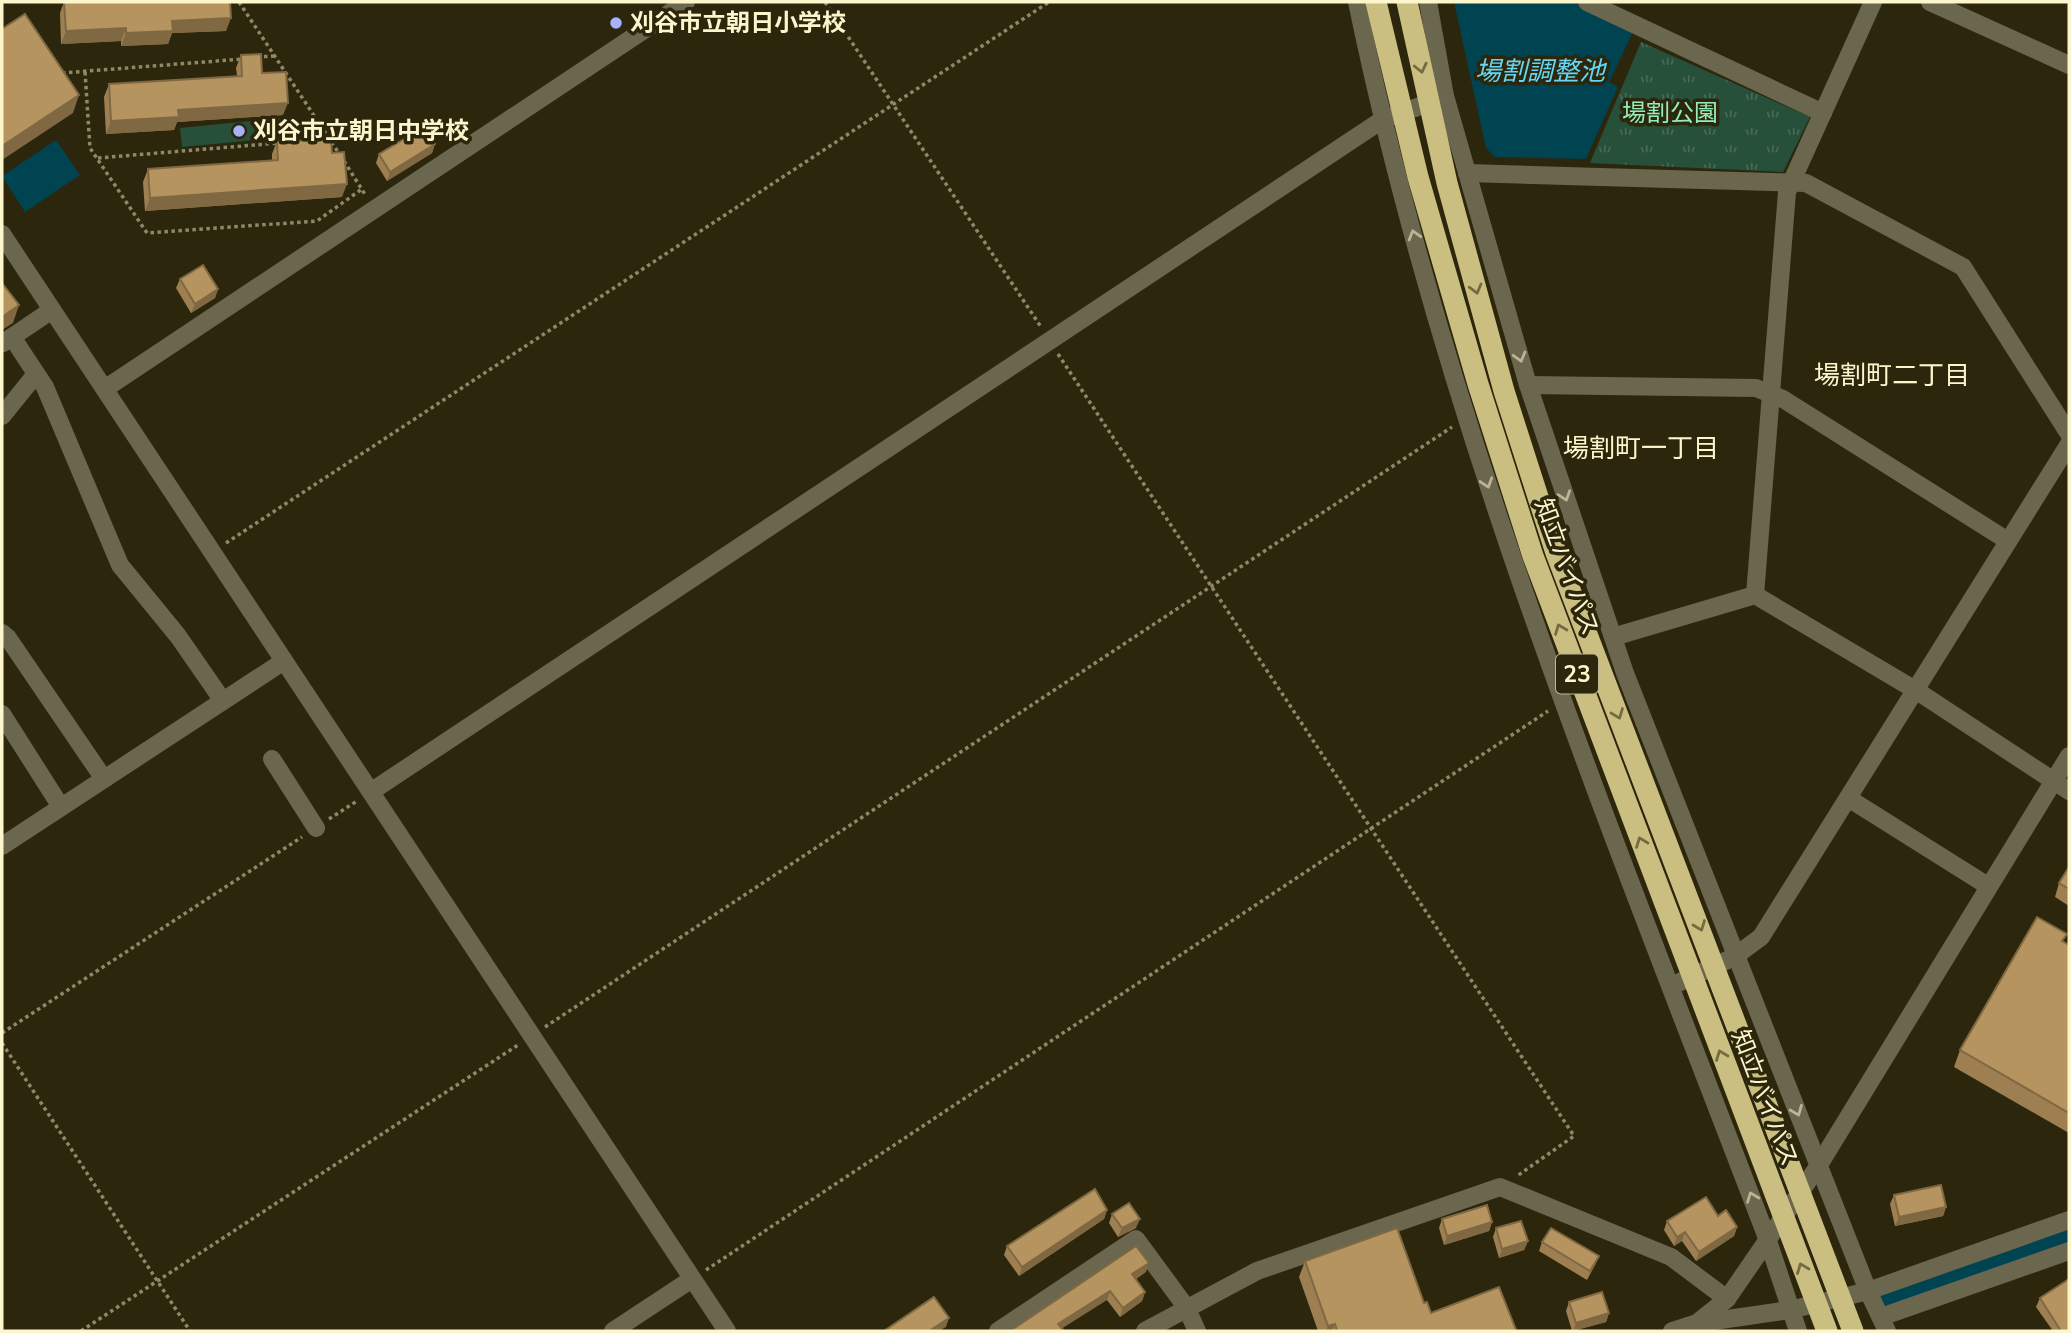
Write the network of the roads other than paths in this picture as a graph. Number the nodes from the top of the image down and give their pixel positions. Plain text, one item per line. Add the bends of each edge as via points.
1 (686, 2) edge
2 (1357, 2) edge
3 (1377, 2) edge
4 (1407, 2) edge
5 (1428, 2) edge
6 (1587, 2) edge
7 (1873, 2) edge
8 (1930, 2) edge
9 (2069, 65) edge
10 (1445, 96) junction
11 (1823, 113) junction
12 (1382, 120) junction
13 (1467, 173) junction
14 (1792, 183) junction
15 (2, 234) edge
16 (52, 310) junction
17 (7, 340) edge
18 (36, 374) junction
19 (1528, 384) junction
20 (106, 388) junction
21 (1771, 393) junction
22 (2, 415) edge
23 (2069, 433) edge
24 (2069, 444) edge
25 (2008, 541) junction
26 (1755, 595) junction
27 (2, 633) edge
28 (1614, 637) junction
29 (284, 661) junction
30 (1625, 673) junction
31 (1917, 691) junction
32 (223, 701) junction
33 (1562, 701) junction
34 (2, 713) edge
35 (2069, 756) edge
36 (272, 759) dead end
37 (104, 779) junction
38 (2054, 781) junction
39 (372, 791) junction
40 (2069, 791) edge
41 (1848, 798) junction
42 (61, 807) junction
43 (316, 828) road end
44 (2, 846) edge
45 (1988, 887) junction
46 (1734, 957) junction
47 (1671, 987) junction
48 (1819, 1165) junction
49 (2069, 1220) edge
50 (1767, 1238) junction
51 (2069, 1251) edge
52 (692, 1279) junction
53 (1868, 1291) junction
54 (1727, 1299) junction
55 (1186, 1307) junction
56 (1790, 1310) junction
57 (1697, 1323) junction
58 (1884, 1324) edge
59 (613, 1331) edge
60 (727, 1331) edge
61 (998, 1331) edge
62 (1145, 1331) edge
63 (1197, 1331) edge
64 (1672, 1331) edge
65 (1798, 1331) edge
66 (1827, 1331) edge
67 (1853, 1331) edge

1 - 20 street
2 - 12 street
66 -> 3 highway, 知立バイパス / 23 via 1533,556 1418,177
4 -> 67 highway, 知立バイパス / 23 via 1447,183 1504,391 1556,553
5 - 10 street
6 - 11 street
7 - 11 street
8 - 9 street
10 - 12 street
10 - 13 street
11 - 14 street
12 - 33 street via 1465,418
12 - 39 street
13 - 14 street
13 -> 19 street
14 - 21 street via 1787,192
14 - 23 street via 1806,183 1963,267
15 - 16 street
16 - 17 street
16 - 20 street
17 - 18 street
18 - 22 street
18 - 32 street via 120,565
19 - 21 street via 1755,388
19 -> 28 street
20 - 29 street
21 - 25 street
21 - 26 street
24 - 25 street
25 - 31 street
26 - 28 street
26 - 31 street
27 - 37 street
28 - 30 street
29 - 32 street
29 - 39 street
30 - 33 street
30 - 46 street
31 - 38 street
31 - 41 street
32 - 37 street
33 - 47 street
34 - 42 street
35 - 38 street
36 - 43 street
37 - 42 street
38 - 40 street
38 - 45 street
39 - 52 street
41 - 45 street
41 - 46 street via 1761,937
42 - 44 street
45 - 48 street
46 - 47 street
46 -> 48 street
50 -> 47 street
48 - 50 street
48 - 53 street
49 - 53 street
50 - 54 street
50 - 56 street
51 - 58 street
52 - 59 street
52 - 60 street
53 - 56 street
53 - 58 street
54 - 55 street via 1671,1257 1500,1187 1257,1271
54 - 57 street
55 - 61 street via 1136,1239
55 - 62 street
55 - 63 street
56 - 57 street
56 - 65 street
57 - 64 street

